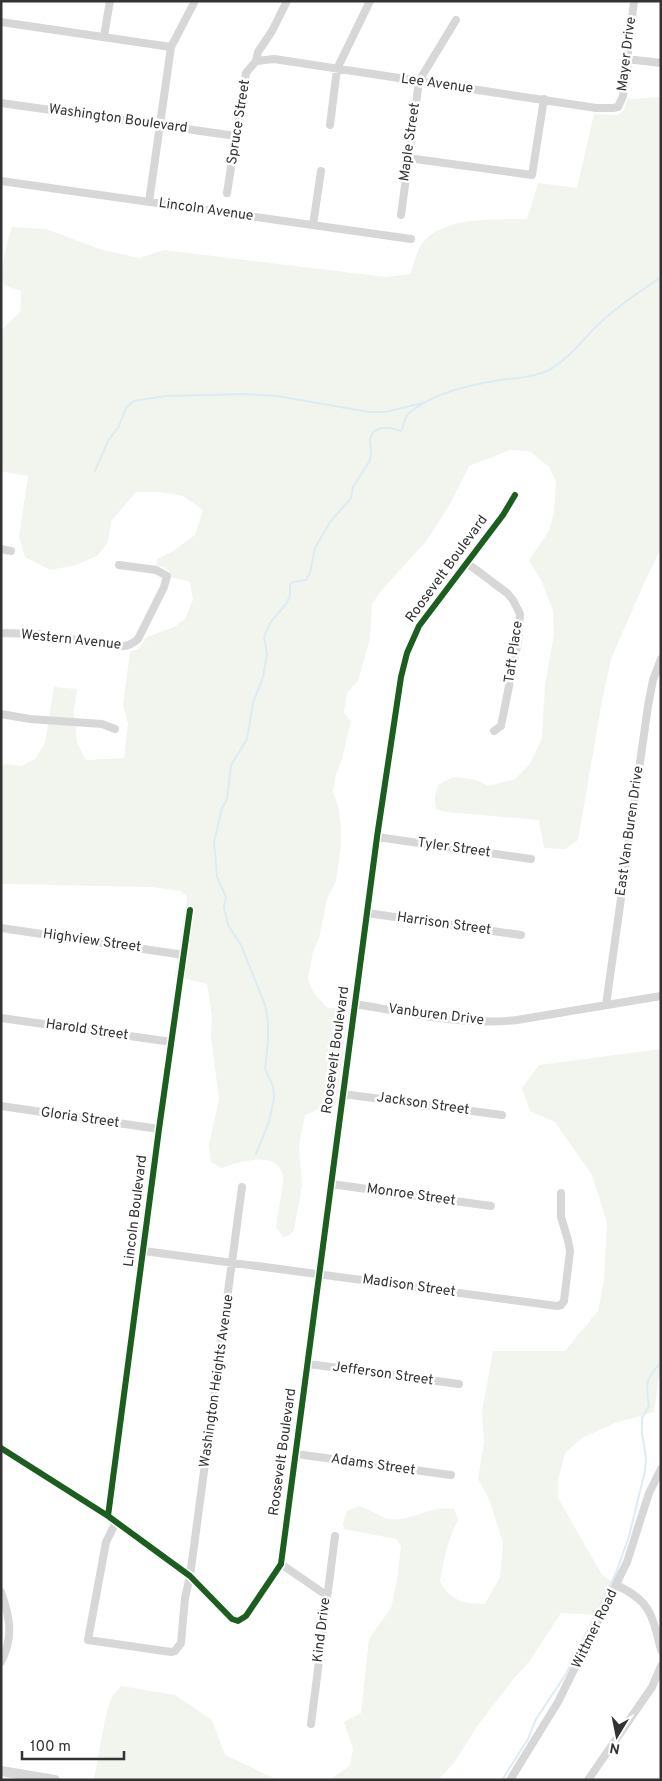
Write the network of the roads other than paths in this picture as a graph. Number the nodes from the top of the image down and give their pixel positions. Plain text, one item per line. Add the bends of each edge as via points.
1 (110, 1) edge
2 (195, 1) edge
3 (287, 1) edge
4 (370, 1) edge
5 (634, 1) edge
6 (456, 20) dead end
7 (1, 22) edge
8 (104, 36) junction
9 (171, 47) junction
10 (627, 58) junction
11 (256, 61) junction
12 (661, 63) edge
13 (337, 69) junction
14 (419, 81) junction
15 (544, 99) junction
16 (1, 103) edge
17 (618, 106) joint
18 (330, 124) dead end
19 (159, 125) junction
20 (236, 136) junction
21 (408, 158) junction
22 (321, 172) dead end
23 (1, 181) edge
24 (227, 193) dead end
25 (149, 202) junction
26 (400, 215) dead end
27 (313, 225) junction
28 (411, 239) dead end
29 (515, 495) dead end
30 (1, 550) edge
31 (11, 551) dead end
32 (467, 563) junction
33 (119, 564) dead end
34 (1, 633) edge
35 (661, 659) edge
36 (1, 714) edge
37 (115, 729) dead end
38 (494, 731) dead end
39 (377, 837) junction
40 (531, 859) dead end
41 (190, 910) dead end
42 (367, 913) junction
43 (1, 928) edge
44 (521, 935) dead end
45 (184, 955) junction
46 (661, 996) edge
47 (355, 1004) junction
48 (606, 1005) junction
49 (1, 1018) edge
50 (172, 1042) junction
51 (343, 1094) junction
52 (1, 1106) edge
53 (502, 1115) dead end
54 (159, 1129) junction
55 (331, 1184) junction
56 (242, 1187) dead end
57 (561, 1193) dead end
58 (492, 1206) dead end
59 (144, 1251) junction
60 (233, 1263) junction
61 (318, 1274) junction
62 (308, 1364) junction
63 (459, 1384) dead end
64 (1, 1448) edge
65 (296, 1454) junction
66 (661, 1469) edge
67 (450, 1475) dead end
68 (108, 1516) junction
69 (116, 1522) junction
70 (335, 1536) dead end
71 (280, 1564) junction
72 (190, 1576) junction
73 (616, 1585) junction
74 (1, 1592) edge
75 (326, 1594) junction
76 (661, 1650) edge
77 (1, 1662) edge
78 (661, 1666) edge
79 (311, 1724) dead end
80 (1, 1771) edge
81 (55, 1780) edge
82 (510, 1780) edge
83 (588, 1780) edge

1 - 8 street
2 - 9 street
3 - 11 street, Spruce Street
4 - 13 street
5 - 10 street, Mayer Drive
6 - 14 street, Maple Street
7 - 8 street
8 - 9 street
9 - 19 street
10 - 12 street
10 - 17 street, Mayer Drive
11 - 13 street, Lee Avenue via 274,59
11 - 20 street, Spruce Street via 243,82
13 - 14 street, Lee Avenue
13 - 18 street
14 - 15 street, Lee Avenue
14 - 21 street, Maple Street
15 - 17 street, Lee Avenue via 596,108
15 - 21 street via 532,175
16 - 19 street, Washington Boulevard
19 - 20 street, Washington Boulevard
19 - 25 street
20 - 24 street, Spruce Street
21 - 26 street, Maple Street
22 - 27 street
23 - 25 street, Lincoln Avenue
25 - 27 street, Lincoln Avenue
27 - 28 street, Lincoln Avenue
29 - 32 street, Roosevelt Boulevard
30 - 31 street
32 - 38 street, Taft Place via 507,593 520,614 518,641 501,726
32 - 39 street, Roosevelt Boulevard via 419,626 407,653
33 - 34 street, Western Avenue via 156,570 167,576 138,639 125,647 38,634
35 - 48 street, East Van Buren Drive via 648,706
36 - 37 street via 102,724
39 - 40 street, Tyler Street
39 - 42 street, Roosevelt Boulevard
41 - 45 street, Lincoln Boulevard
42 - 44 street, Harrison Street
42 - 47 street, Roosevelt Boulevard
43 - 45 street, Highview Street
45 - 50 street, Lincoln Boulevard
46 - 48 street, Vanburen Drive
47 - 48 street, Vanburen Drive via 484,1022 517,1020
47 - 51 street, Roosevelt Boulevard
49 - 50 street, Harold Street
50 - 54 street, Lincoln Boulevard
51 - 53 street, Jackson Street
51 - 55 street, Roosevelt Boulevard
52 - 54 street, Gloria Street
54 - 59 street, Lincoln Boulevard
55 - 58 street, Monroe Street
55 - 61 street, Roosevelt Boulevard
56 - 60 street, Washington Heights Avenue
57 - 61 street, Madison Street via 561,1218 570,1258 561,1305
59 - 60 street, Madison Street
59 - 68 street, Lincoln Boulevard
60 - 61 street, Madison Street
60 - 72 street, Washington Heights Avenue
61 - 62 street, Roosevelt Boulevard
62 - 63 street, Jefferson Street
62 - 65 street, Roosevelt Boulevard
64 - 68 street
65 - 67 street, Adams Street
65 - 71 street, Roosevelt Boulevard
66 - 73 street, Wittmer Road via 649,1493 632,1548
68 - 69 street
69 - 72 street
69 - 72 street, Washington Heights Avenue via 106,1542 88,1640 175,1651 181,1643
70 - 75 street, Kind Drive
71 - 72 street, Roosevelt Boulevard via 246,1616 238,1621 232,1619
71 - 75 street
73 - 76 street via 632,1592 646,1606
73 - 82 street, Wittmer Road via 558,1702
74 - 77 street via 10,1630 9,1643
75 - 79 street, Kind Drive
78 - 83 street via 652,1687
80 - 81 street

